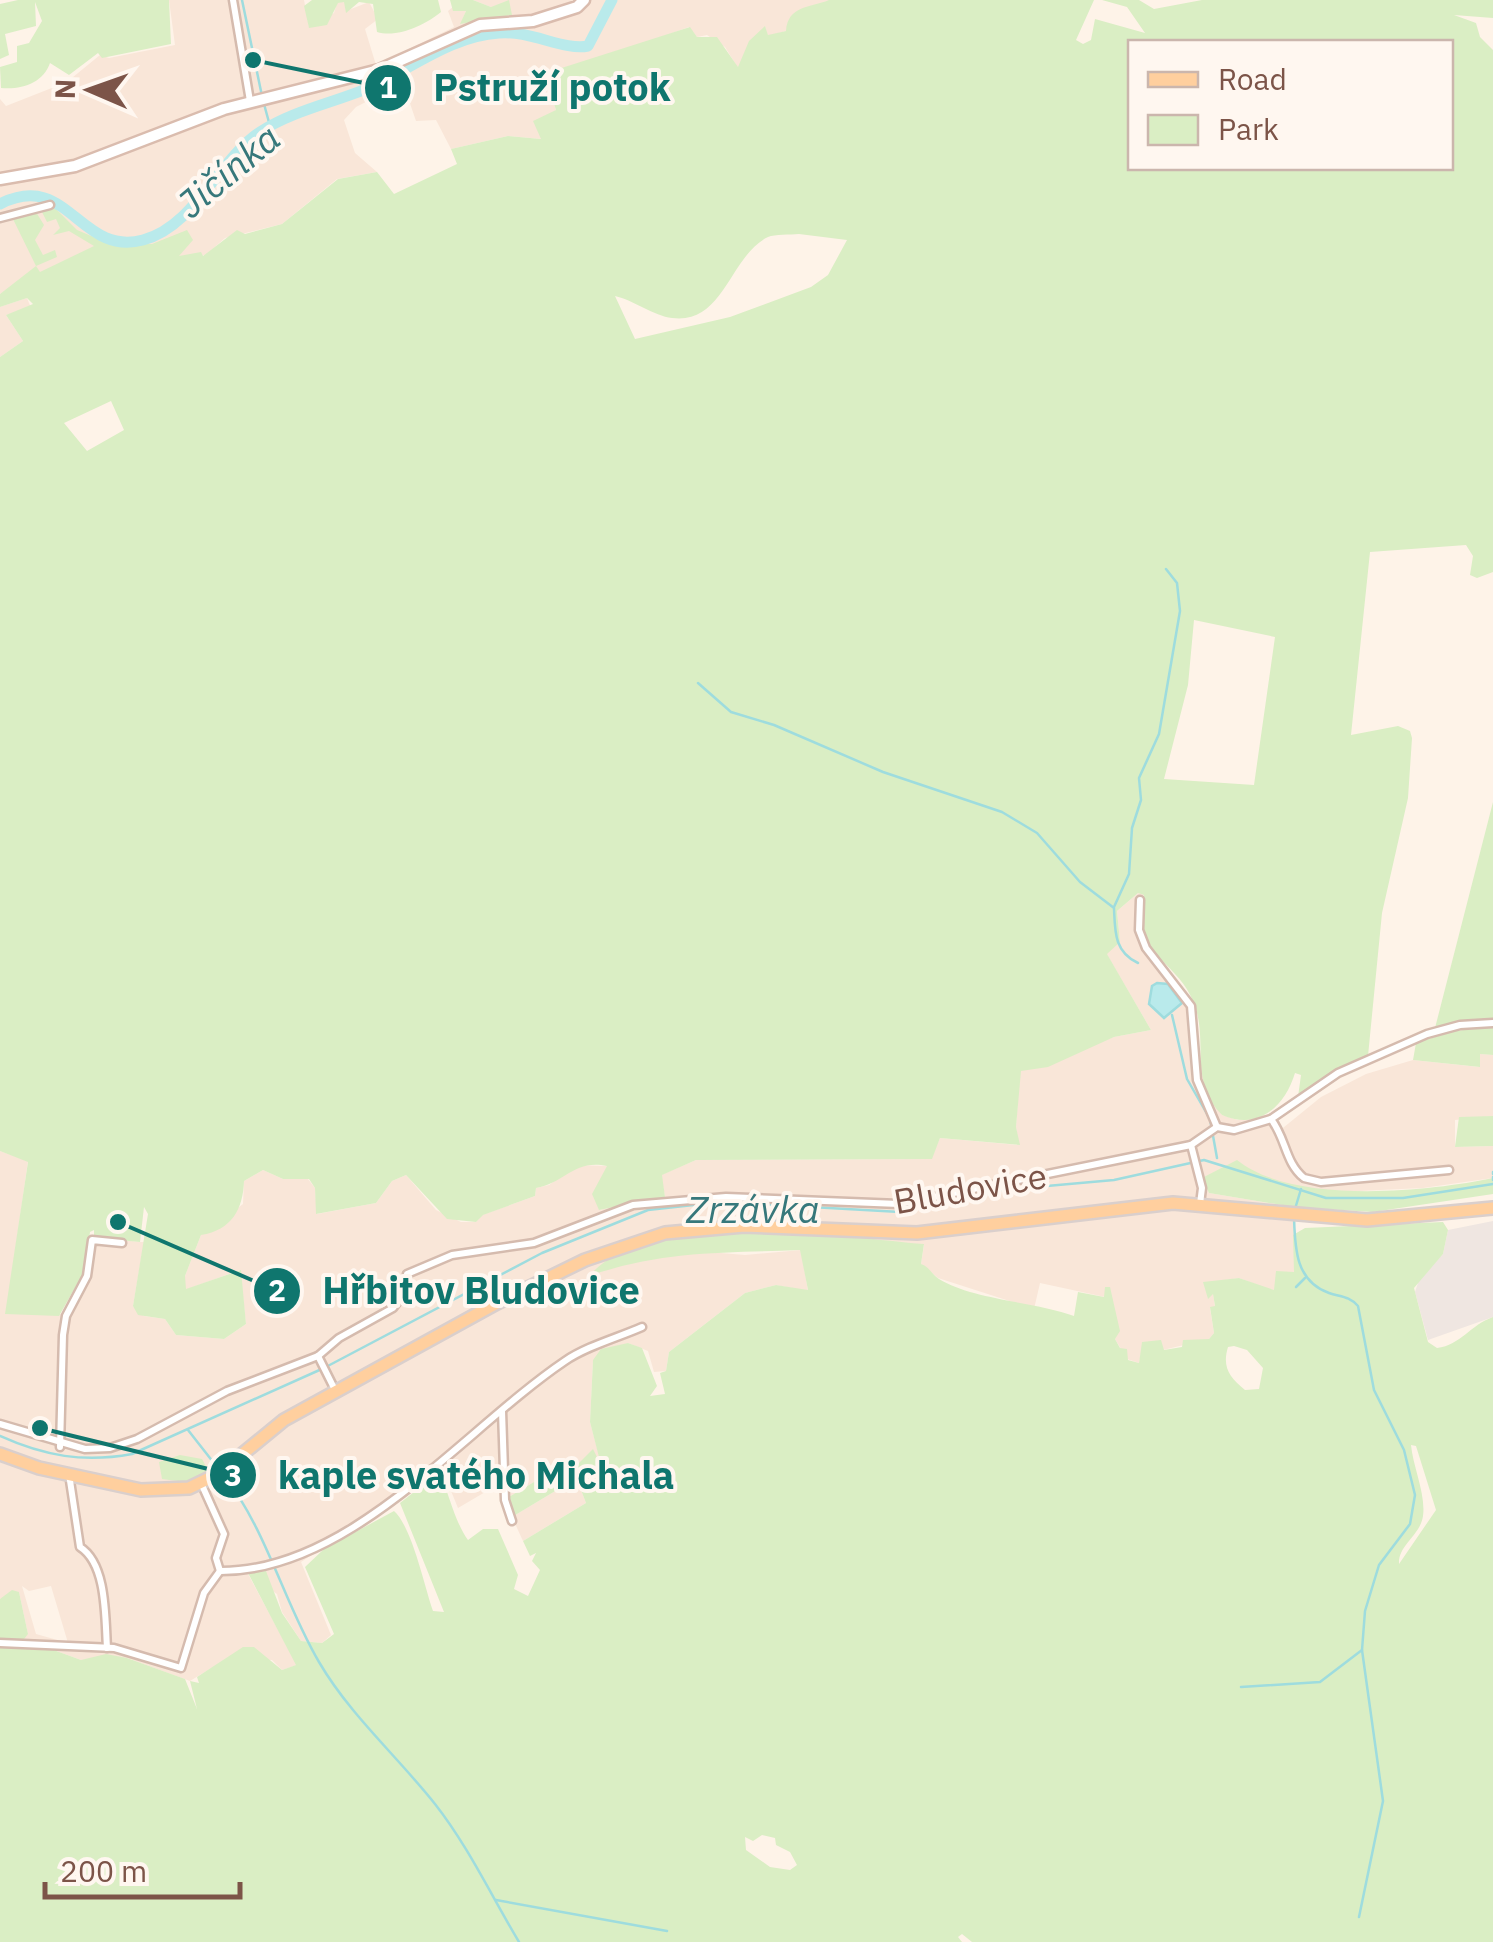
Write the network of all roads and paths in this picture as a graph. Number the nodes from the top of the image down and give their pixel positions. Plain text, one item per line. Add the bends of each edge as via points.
1 (234, 0) edge
2 (584, 0) edge
3 (252, 100) junction
4 (0, 180) edge
5 (50, 205) dead end
6 (0, 218) edge
7 (1140, 900) dead end
8 (1493, 1023) edge
9 (1271, 1120) junction
10 (1218, 1126) junction
11 (1192, 1147) junction
12 (1449, 1170) dead end
13 (1200, 1204) junction
14 (1493, 1208) edge
15 (122, 1243) dead end
16 (642, 1327) dead end
17 (319, 1358) junction
18 (335, 1390) junction
19 (502, 1411) junction
20 (0, 1424) edge
21 (60, 1445) junction
22 (0, 1454) edge
23 (69, 1474) junction
24 (201, 1484) junction
25 (512, 1521) dead end
26 (220, 1571) junction
27 (0, 1643) edge
28 (108, 1648) junction

1 - 3 street
2 - 3 street via 557,15 480,25 379,70
3 - 4 street via 75,166
5 - 6 street
7 - 10 street via 1146,948 1191,1006 1197,1080
8 - 9 street, Bludovice via 1460,1024 1368,1058
9 - 10 street, Bludovice via 1234,1130
9 - 12 street via 1304,1178
10 - 11 street, Bludovice
11 - 13 street
11 - 17 street, Bludovice via 899,1204 694,1197 633,1205 534,1243 452,1255 407,1274 393,1308 338,1338
13 - 14 main road via 1368,1220
13 - 18 main road via 1117,1206 917,1233 756,1226 665,1233 568,1268
15 - 21 street via 92,1240 87,1276 66,1316
16 - 19 street via 574,1355
17 - 18 street
17 - 21 street, Bludovice via 227,1391 124,1444
18 - 24 main road via 266,1431
19 - 25 street via 504,1500
19 - 26 street via 438,1470 297,1559
20 - 21 street, Bludovice
22 - 23 main road
23 - 24 main road via 158,1492
23 - 28 street via 80,1547 91,1553 99,1577
24 - 26 street via 224,1534 216,1558
26 - 28 street via 204,1593 181,1668
27 - 28 street

